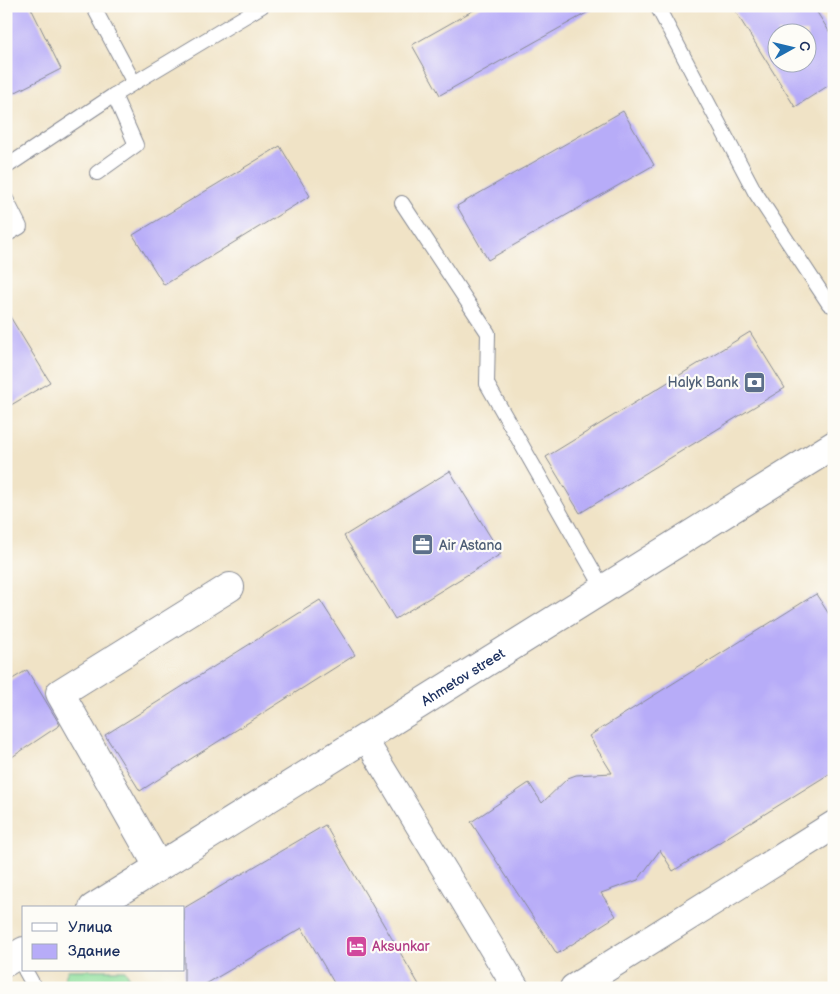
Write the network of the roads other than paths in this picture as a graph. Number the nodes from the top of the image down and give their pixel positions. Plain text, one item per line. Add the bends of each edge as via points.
1 (93, 6) edge
2 (262, 6) edge
3 (657, 6) edge
4 (134, 83) junction
5 (114, 95) junction
6 (6, 167) edge
7 (97, 174) dead end
8 (6, 199) edge
9 (402, 203) dead end
10 (6, 235) edge
11 (834, 306) edge
12 (834, 445) edge
13 (230, 587) dead end
14 (603, 588) junction
15 (365, 738) junction
16 (834, 825) edge
17 (158, 866) junction
18 (96, 906) edge
19 (639, 947) junction
20 (26, 972) edge
21 (36, 988) edge
22 (509, 988) edge
23 (523, 988) edge
24 (574, 988) edge
25 (593, 988) edge

1 - 4 lane
2 - 4 lane
3 - 11 lane via 755,192 829,304
4 - 5 lane
5 - 6 lane
5 - 7 lane via 136,144
8 - 10 lane via 20,227
9 - 14 lane via 488,333 487,384
12 - 14 main road, Ahmetov street
13 - 17 main road via 60,693
14 - 15 main road, Ahmetov street
15 - 17 main road, Ahmetov street
15 - 22 lane
15 - 23 lane
16 - 19 main road
17 - 18 main road, Ahmetov street
19 - 24 main road
19 - 25 main road
20 - 21 lane

